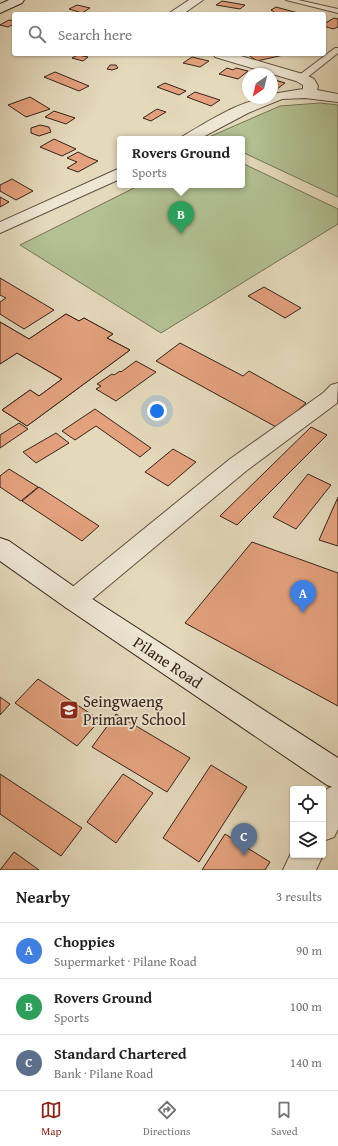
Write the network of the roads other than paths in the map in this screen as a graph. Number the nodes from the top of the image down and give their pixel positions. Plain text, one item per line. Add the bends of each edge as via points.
1 (18, 0) edge
2 (197, 0) edge
3 (289, 0) edge
4 (0, 9) edge
5 (338, 11) edge
6 (177, 12) edge
7 (338, 50) edge
8 (227, 56) edge
9 (301, 78) junction
10 (309, 93) junction
11 (278, 97) edge
12 (338, 98) edge
13 (258, 104) edge
14 (194, 136) edge
15 (117, 174) edge
16 (0, 228) edge
17 (338, 390) edge
18 (0, 548) edge
19 (74, 600) junction
20 (338, 775) edge
21 (338, 799) edge
22 (325, 822) edge
23 (305, 858) edge
24 (299, 870) edge

1 - 4 street
2 - 6 street
3 - 5 lane
7 - 9 lane
8 - 9 street
9 - 10 street via 309,82
10 - 11 street
10 - 12 street
13 - 14 street
15 - 16 street
17 - 19 street via 238,465
18 - 19 street, Pilane Road
19 - 20 street, Pilane Road
21 - 22 street
23 - 24 street

